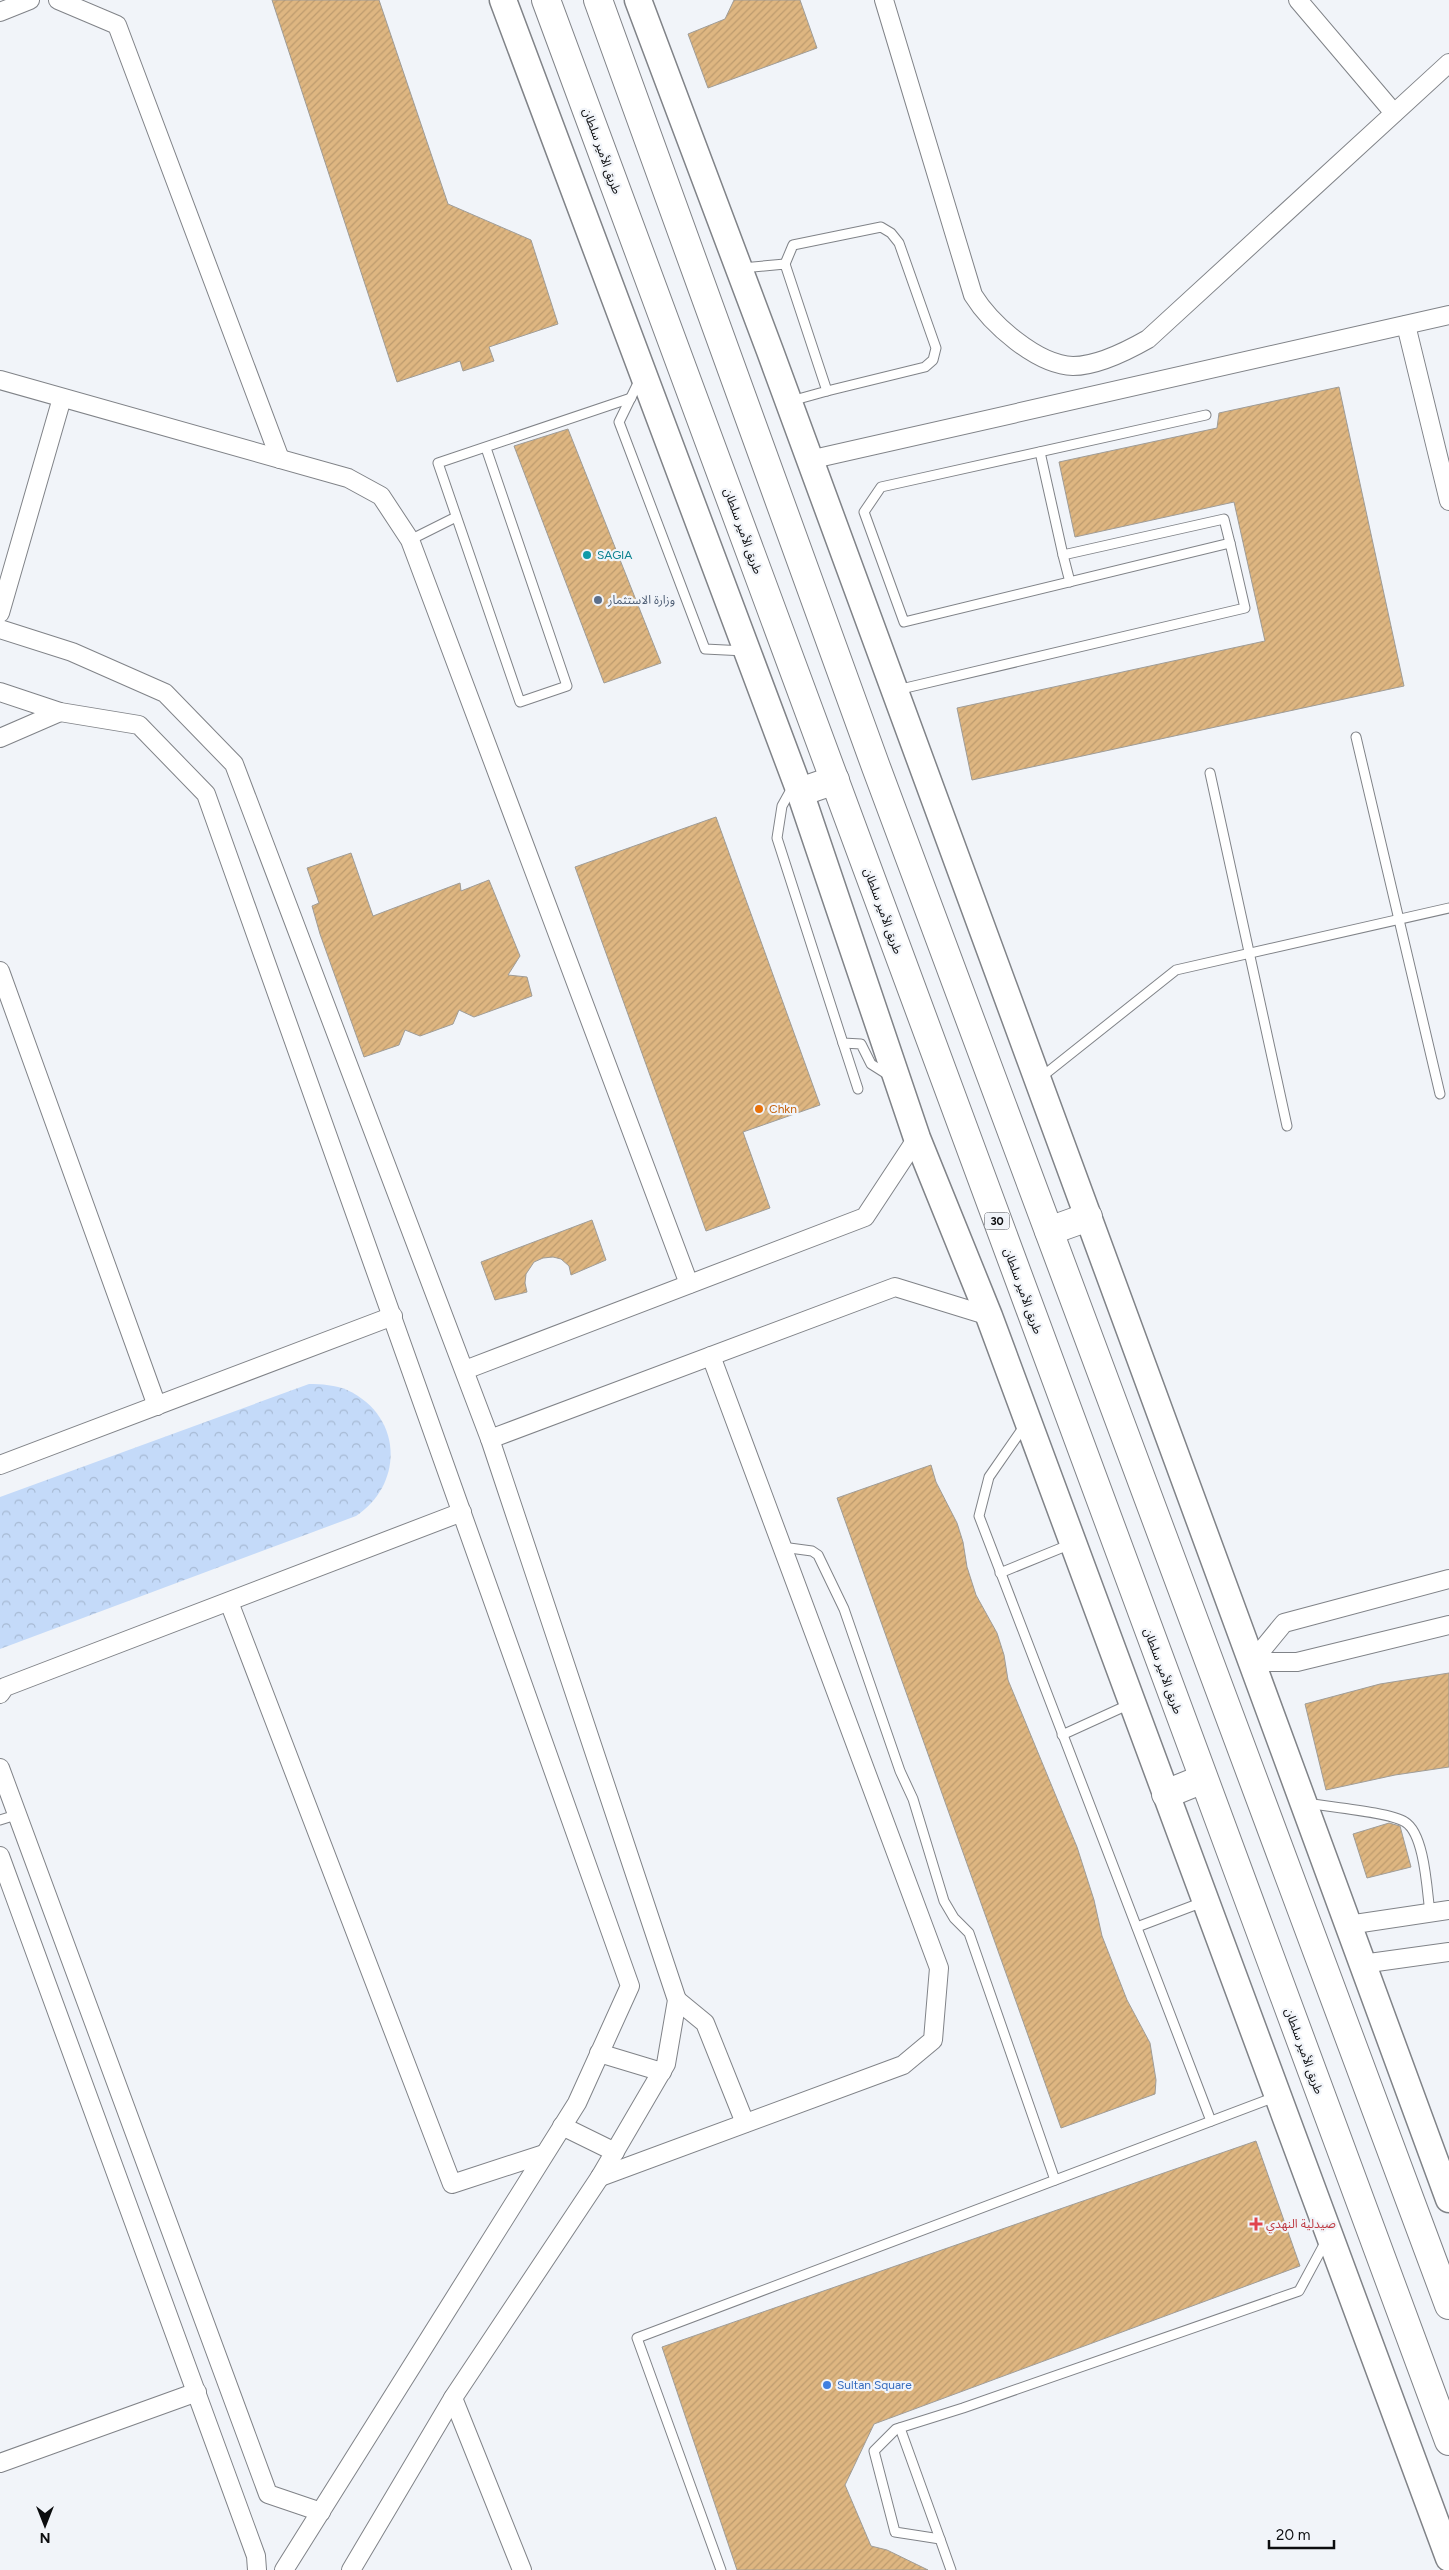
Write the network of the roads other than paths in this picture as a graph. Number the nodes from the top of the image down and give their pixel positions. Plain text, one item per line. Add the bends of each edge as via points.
1 (30, 0) edge
2 (58, 0) edge
3 (503, 0) edge
4 (546, 0) edge
5 (598, 0) edge
6 (638, 0) edge
7 (884, 0) edge
8 (1298, 0) edge
9 (0, 12) edge
10 (1449, 63) edge
11 (1394, 113) junction
12 (785, 264) junction
13 (739, 268) junction
14 (1449, 315) edge
15 (1406, 325) junction
16 (643, 373) junction
17 (0, 380) edge
18 (827, 392) junction
19 (62, 398) junction
20 (631, 398) junction
21 (789, 402) junction
22 (1206, 415) dead end
23 (486, 448) junction
24 (1040, 452) junction
25 (280, 459) junction
26 (809, 460) junction
27 (1449, 501) edge
28 (456, 517) junction
29 (410, 540) junction
30 (1230, 543) junction
31 (1063, 555) junction
32 (1070, 582) junction
33 (0, 613) edge
34 (0, 629) edge
35 (747, 651) junction
36 (894, 691) junction
37 (0, 692) edge
38 (60, 712) junction
39 (1356, 737) dead end
40 (0, 738) edge
41 (1210, 773) dead end
42 (835, 780) junction
43 (798, 787) junction
44 (1449, 908) edge
45 (1400, 918) junction
46 (1249, 953) junction
47 (0, 971) edge
48 (843, 1043) junction
49 (897, 1079) junction
50 (1037, 1081) junction
51 (858, 1089) dead end
52 (1440, 1094) dead end
53 (1287, 1126) dead end
54 (917, 1138) junction
55 (1088, 1217) junction
56 (1049, 1231) junction
57 (689, 1284) junction
58 (393, 1316) junction
59 (989, 1316) junction
60 (711, 1356) junction
61 (465, 1370) junction
62 (157, 1406) junction
63 (1028, 1420) junction
64 (490, 1439) junction
65 (0, 1465) edge
66 (462, 1512) junction
67 (1073, 1543) junction
68 (782, 1547) junction
69 (1000, 1573) junction
70 (1449, 1579) edge
71 (229, 1602) junction
72 (1449, 1625) edge
73 (1252, 1662) junction
74 (0, 1694) edge
75 (1132, 1703) junction
76 (1062, 1735) junction
77 (0, 1768) edge
78 (1203, 1779) junction
79 (1166, 1794) junction
80 (1303, 1802) junction
81 (8, 1817) edge
82 (0, 1856) edge
83 (1206, 1901) junction
84 (1449, 1910) edge
85 (1430, 1913) junction
86 (1348, 1925) junction
87 (1137, 1927) junction
88 (1449, 1952) edge
89 (1362, 1964) junction
90 (677, 2000) junction
91 (600, 2053) junction
92 (662, 2072) junction
93 (1278, 2096) junction
94 (1211, 2121) junction
95 (745, 2123) junction
96 (562, 2126) junction
97 (615, 2152) junction
98 (544, 2154) junction
99 (600, 2177) junction
100 (1055, 2180) junction
101 (1449, 2199) edge
102 (1330, 2235) junction
103 (1449, 2305) edge
104 (197, 2392) junction
105 (453, 2398) junction
106 (900, 2428) junction
107 (1449, 2441) edge
108 (0, 2463) edge
109 (321, 2512) junction
110 (940, 2539) junction
111 (1449, 2558) edge
112 (258, 2570) edge
113 (284, 2570) edge
114 (351, 2570) edge
115 (522, 2570) edge
116 (721, 2570) edge
117 (951, 2570) edge

1 - 9 street
2 - 25 street via 117,25
3 - 16 main road
4 - 42 main road, طريق الأمير سلطان / 30
5 - 56 main road via 879,776
6 - 13 main road
7 - 11 street via 973,295 984,312 1004,331 1046,359 1073,366 1126,352 1148,339
8 - 11 street
10 - 11 street
12 - 13 lane
12 - 18 lane
12 - 18 lane via 793,245 881,227 899,243 936,348 933,360 925,367
13 - 21 main road
14 - 15 street
15 - 26 street
15 - 27 street
16 - 20 lane
16 - 35 main road
17 - 19 street
18 - 21 lane
19 - 25 street
19 - 33 street
20 - 23 lane
20 - 35 lane via 619,422 705,649
21 - 26 main road
22 - 24 lane
23 - 28 lane via 438,463
23 - 28 lane via 567,686 520,702
24 - 31 lane
24 - 32 lane via 881,487 864,512 904,622
25 - 29 street via 348,478 381,496
26 - 36 main road
28 - 29 lane
29 - 57 street
30 - 31 lane via 1224,519
30 - 32 lane
30 - 36 lane via 1245,608
31 - 32 lane
34 - 61 street via 72,652 165,693 234,764
35 - 43 main road
36 - 50 main road
37 - 38 street
38 - 40 street
38 - 58 street via 139,725 206,794
39 - 45 lane
41 - 46 lane
42 - 43 main road
42 - 78 main road, طريق الأمير سلطان / 30
43 - 48 lane via 782,806 777,838
43 - 49 main road
44 - 45 lane
45 - 46 lane
45 - 52 lane
46 - 50 lane via 1176,970
46 - 53 lane
47 - 62 street
48 - 49 lane via 860,1044 871,1064
48 - 51 lane
49 - 54 main road
50 - 55 main road
54 - 57 street via 864,1217
54 - 59 main road
55 - 56 main road
55 - 73 main road
56 - 103 main road
57 - 61 street
58 - 62 street
58 - 66 street
59 - 60 street via 895,1287
59 - 63 main road
60 - 64 street
60 - 68 street
61 - 64 street
62 - 65 street
63 - 67 main road
63 - 69 lane via 988,1477 979,1516
64 - 90 street
66 - 71 street
66 - 91 street via 630,1986
67 - 69 lane
67 - 75 main road
68 - 95 street via 939,1968 933,2040 903,2065
68 - 100 lane via 812,1551 818,1555 844,1609 900,1771 913,1798 944,1901 954,1918 969,1933
69 - 76 lane
70 - 73 street via 1284,1623
71 - 74 street via 5,1688
71 - 98 street via 452,2184
72 - 73 street via 1297,1662
73 - 80 main road
75 - 76 lane
75 - 79 main road
76 - 87 lane
77 - 81 street
78 - 79 main road
78 - 107 main road, طريق الأمير سلطان / 30
79 - 83 main road
80 - 85 lane via 1406,1822 1422,1851
80 - 86 main road
81 - 109 street via 268,2494
82 - 104 street
83 - 87 lane
83 - 93 main road
84 - 85 street
85 - 86 street
86 - 89 main road
87 - 94 lane
88 - 89 street
89 - 101 main road
90 - 92 street
90 - 95 street via 705,2023
91 - 92 street
91 - 96 street via 577,2103
92 - 97 street
93 - 94 lane
93 - 102 main road
94 - 100 lane
95 - 99 street
96 - 97 street
96 - 98 street
97 - 99 street
98 - 109 street
99 - 105 street
100 - 116 lane via 637,2338
102 - 106 lane via 1299,2291
102 - 111 main road
104 - 108 street
104 - 112 street via 256,2556
105 - 114 street
105 - 115 street
106 - 110 lane
106 - 110 lane via 874,2451 895,2532
109 - 113 street
110 - 117 lane

